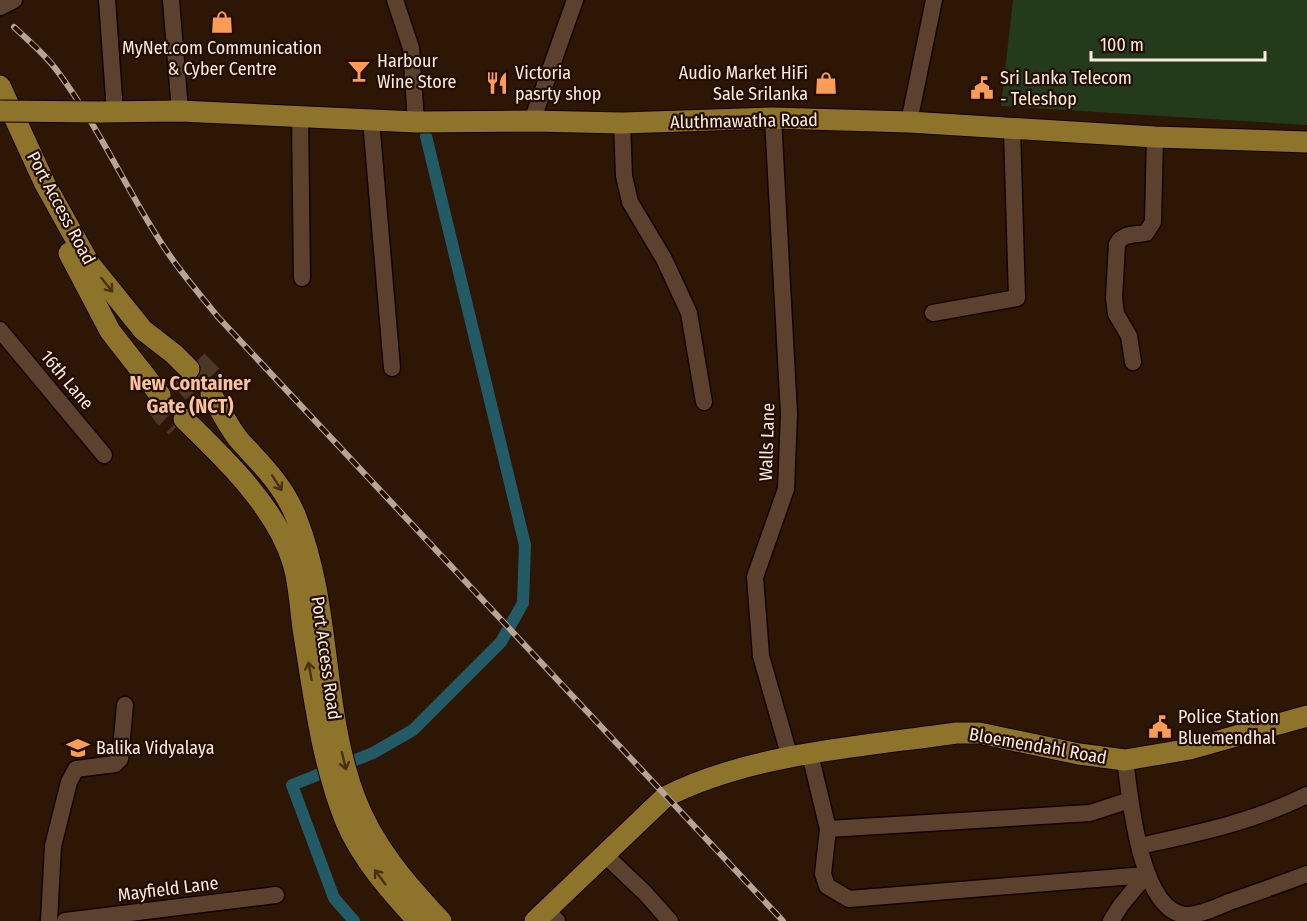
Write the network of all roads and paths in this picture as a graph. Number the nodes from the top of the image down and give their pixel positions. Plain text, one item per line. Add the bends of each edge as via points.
1 (14, 0) edge
2 (107, 0) edge
3 (171, 0) edge
4 (395, 0) edge
5 (575, 0) edge
6 (934, 0) edge
7 (0, 7) edge
8 (0, 87) edge
9 (0, 111) edge
10 (180, 111) junction
11 (107, 112) junction
12 (300, 116) junction
13 (773, 118) junction
14 (0, 119) edge
15 (371, 120) junction
16 (532, 121) junction
17 (416, 122) junction
18 (909, 122) junction
19 (622, 123) junction
20 (1012, 129) junction
21 (1155, 137) junction
22 (1307, 142) edge
23 (302, 278) dead end
24 (933, 313) dead end
25 (0, 330) edge
26 (1133, 362) dead end
27 (392, 368) dead end
28 (704, 402) dead end
29 (104, 455) dead end
30 (124, 705) dead end
31 (1307, 716) edge
32 (328, 726) junction
33 (800, 756) junction
34 (1125, 760) junction
35 (345, 795) junction
36 (1307, 795) edge
37 (1130, 800) junction
38 (828, 829) junction
39 (1140, 846) junction
40 (604, 854) junction
41 (1307, 874) edge
42 (1146, 875) junction
43 (276, 895) dead end
44 (546, 917) edge
45 (49, 921) edge
46 (65, 921) edge
47 (418, 921) edge
48 (441, 921) edge
49 (670, 921) edge
50 (1111, 921) edge

1 - 7 street
2 - 11 street
3 - 10 street
4 - 17 street via 411,48
5 - 16 street
6 - 18 street
8 -> 14 main road, Port Access Road via 45,184 89,263 143,330 175,382 110,331
9 - 11 main road, Aluthmawatha Road, bridge
10 - 11 main road, Aluthmawatha Road
10 - 12 main road, Aluthmawatha Road
12 - 15 main road, Aluthmawatha Road
12 - 23 street
13 - 18 main road, Aluthmawatha Road
13 - 19 main road, Aluthmawatha Road
13 - 33 street, Walls Lane via 789,414 786,489 755,578 761,656
15 - 17 main road, Aluthmawatha Road
15 - 27 street
16 - 17 main road, Aluthmawatha Road
16 - 19 main road, Aluthmawatha Road
18 - 20 main road, Aluthmawatha Road
19 - 28 street via 624,176 630,202 664,259 688,313
20 - 21 main road, Aluthmawatha Road
20 - 24 street via 1017,298
21 - 22 main road, Aluthmawatha Road
21 - 26 street via 1151,228 1146,234 1125,236 1117,244 1116,314 1129,336
25 - 29 street, 16th Lane
30 - 45 street via 118,763 76,770 69,782 53,846
31 - 34 main road, Bloemendahl Road via 1190,749
32 -> 32 main road, Port Access Road via 293,563 258,497 222,456 198,407 231,404 238,439 277,482 296,517 319,603
32 - 35 main road, Port Access Road
33 - 34 main road, Bloemendahl Road via 979,733
33 - 38 street, Walls Lane
33 - 40 main road, Bloemendahl Road via 729,771 684,787 665,797
34 - 37 street
47 -> 35 main road, Port Access Road via 381,880 362,851 346,823
35 - 48 main road, Port Access Road via 418,897
36 - 39 street via 1239,823
37 - 38 street via 1090,813
37 - 39 street
38 - 42 street, Walls Lane via 824,874 827,886 849,899
39 - 42 street
40 - 44 main road, Bloemendahl Road
40 - 49 street
41 - 42 street via 1185,915 1160,897
42 - 50 street
43 - 46 street, Mayfield Lane

